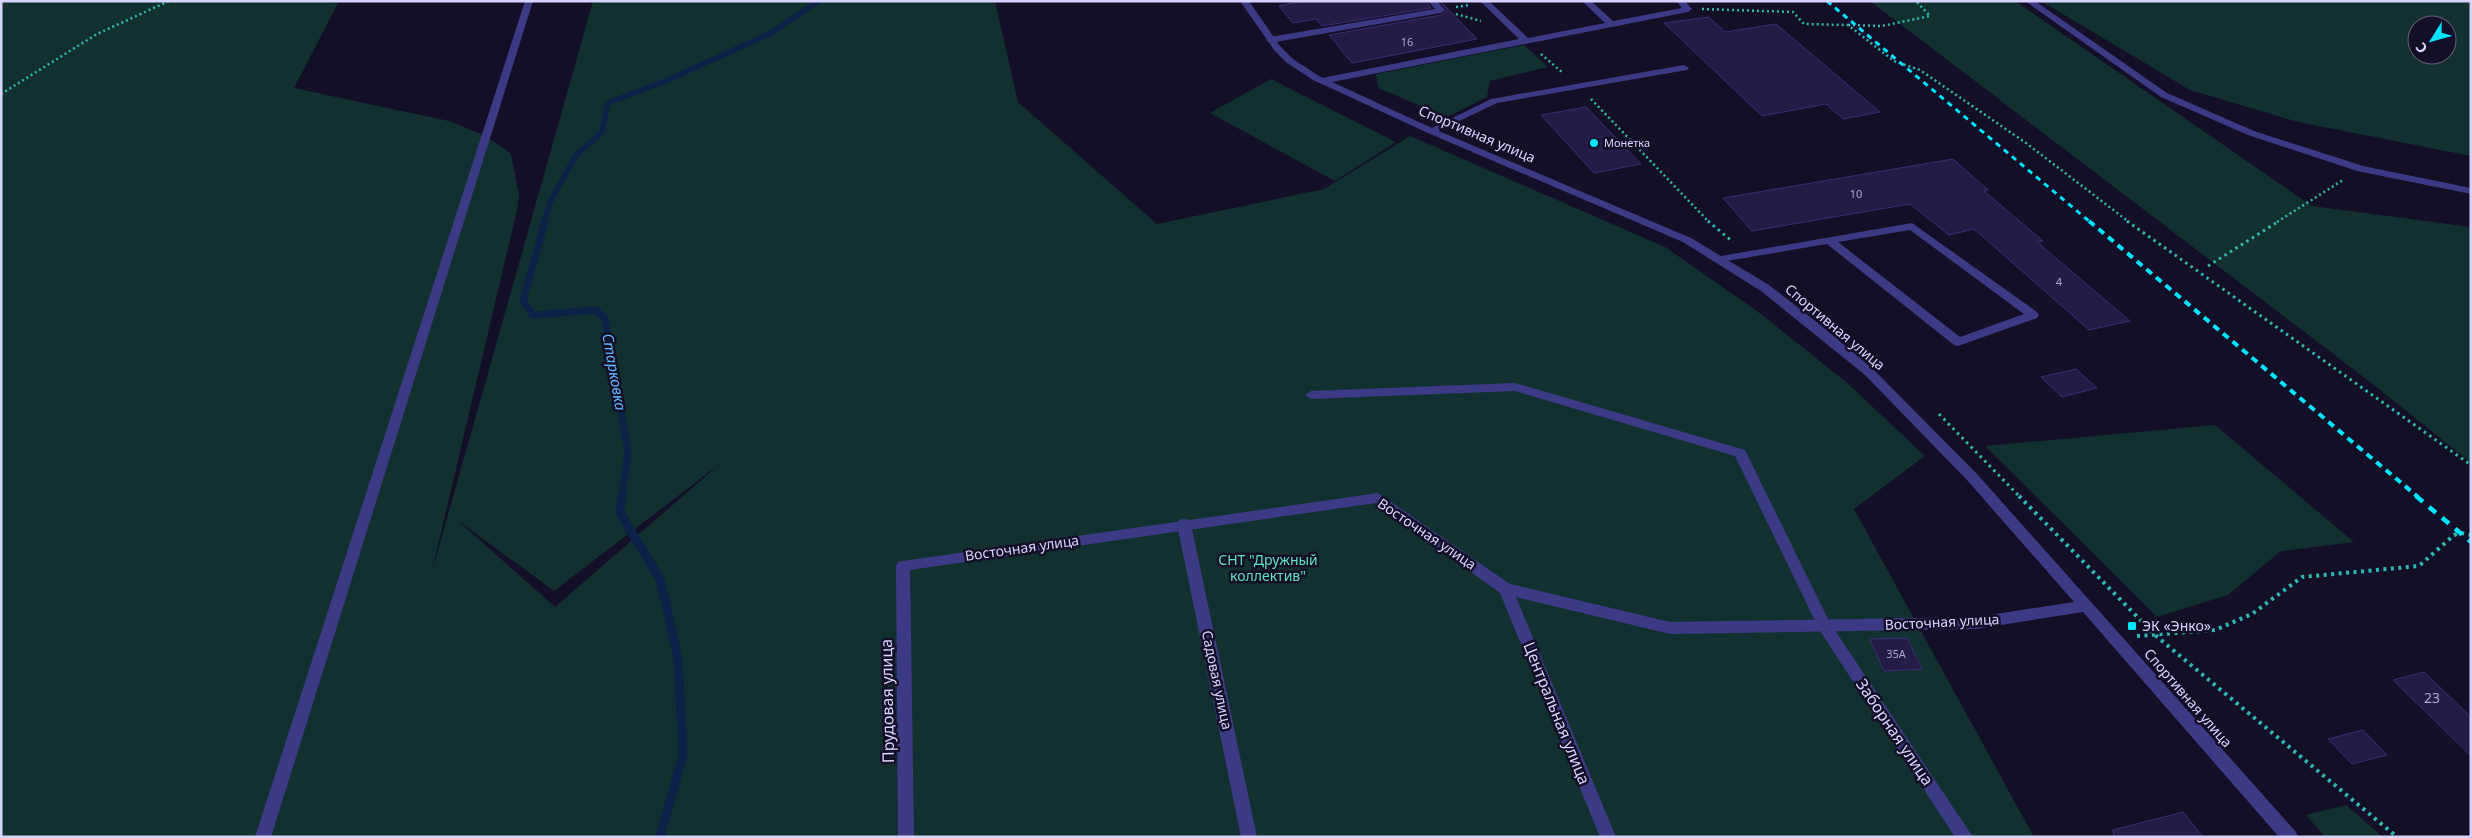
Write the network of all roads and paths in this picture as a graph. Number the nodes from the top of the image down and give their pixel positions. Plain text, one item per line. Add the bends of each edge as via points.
1 (169, 1) edge
2 (529, 1) edge
3 (1244, 1) edge
4 (1432, 1) edge
5 (1586, 1) edge
6 (1680, 1) edge
7 (1916, 1) edge
8 (2029, 1) edge
9 (1484, 2) edge
10 (1441, 10) junction
11 (1688, 10) junction
12 (1611, 24) junction
13 (1848, 25) junction
14 (1516, 32) junction
15 (1270, 40) junction
16 (1526, 41) junction
17 (1684, 68) dead end
18 (1322, 81) junction
19 (1, 94) edge
20 (1431, 131) junction
21 (2361, 169) junction
22 (2471, 191) edge
23 (1830, 241) junction
24 (1721, 259) junction
25 (2208, 266) dead end
26 (1310, 394) dead end
27 (2471, 465) edge
28 (1184, 524) junction
29 (2471, 534) edge
30 (903, 566) joint
31 (1506, 589) junction
32 (2087, 606) junction
33 (1825, 627) junction
34 (2155, 635) dead end
35 (263, 837) edge
36 (906, 837) edge
37 (1250, 837) edge
38 (1608, 837) edge
39 (1965, 837) edge
40 (2290, 837) edge

1 - 19 path via 97,34
2 - 35 street
3 - 15 street, Спортивная улица
4 - 10 street
5 - 12 street
6 - 11 street
7 - 13 path via 1930,16 1882,26
8 - 21 street via 2164,95 2251,133
9 - 10 path
9 - 14 street
10 - 14 path
10 - 15 street
11 - 12 street
11 - 13 path via 1783,11 1793,12 1804,24
12 - 16 street
13 - 27 path via 1894,61 1920,70 2026,143 2113,210
14 - 16 street
15 - 18 street, Спортивная улица via 1290,61
16 - 18 street
17 - 20 street via 1494,101
18 - 20 street, Спортивная улица
20 - 24 street, Спортивная улица via 1654,224
21 - 22 street
21 - 25 path
23 - 23 street via 1912,226 2033,315 1958,342
23 - 24 street
24 - 32 street, Спортивная улица via 1765,288 1868,372 1972,478
26 - 33 street via 1515,387 1740,453
28 - 30 street, Восточная улица
28 - 31 street, Восточная улица via 1378,498
28 - 37 street, Садовая улица
29 - 34 path via 2454,536 2419,566 2302,576 2252,614 2215,630
30 - 36 street, Прудовая улица
31 - 33 street, Восточная улица via 1670,628
31 - 38 street, Центральная улица
32 - 33 street, Восточная улица via 1976,623
32 - 40 street, Спортивная улица
33 - 39 street, Заборная улица

